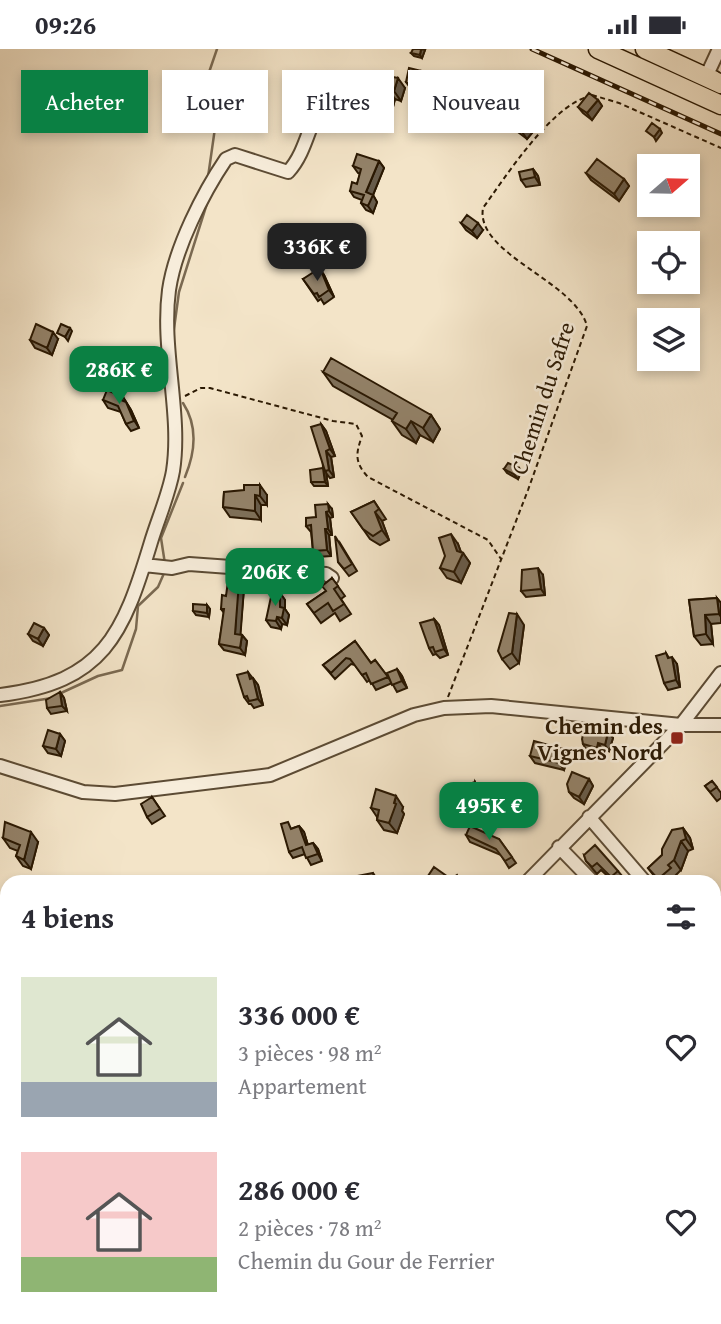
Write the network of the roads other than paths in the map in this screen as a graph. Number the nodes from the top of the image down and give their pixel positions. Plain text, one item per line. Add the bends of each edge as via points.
1 (598, 49) edge
2 (645, 49) edge
3 (669, 49) edge
4 (719, 49) edge
5 (713, 78) edge
6 (721, 105) edge
7 (309, 133) edge
8 (144, 565) junction
9 (332, 578) edge
10 (721, 673) edge
11 (0, 695) edge
12 (681, 725) junction
13 (721, 725) edge
14 (0, 766) edge
15 (589, 817) junction
16 (559, 847) junction
17 (533, 875) edge
18 (586, 875) edge
19 (639, 875) edge

1 - 6 highway
2 - 5 highway
3 - 5 highway
4 - 5 street
7 - 8 street via 288,172 235,155 226,159 198,202 170,288 166,341 173,405 173,470
8 - 9 street via 263,569
8 - 11 street via 131,604 105,650 81,670 38,690
10 - 12 street
12 - 13 street
12 - 14 street via 491,706 444,708 414,715 270,775 115,795 83,792
12 - 15 street
15 - 16 street
15 - 19 street
16 - 17 street
16 - 18 street

